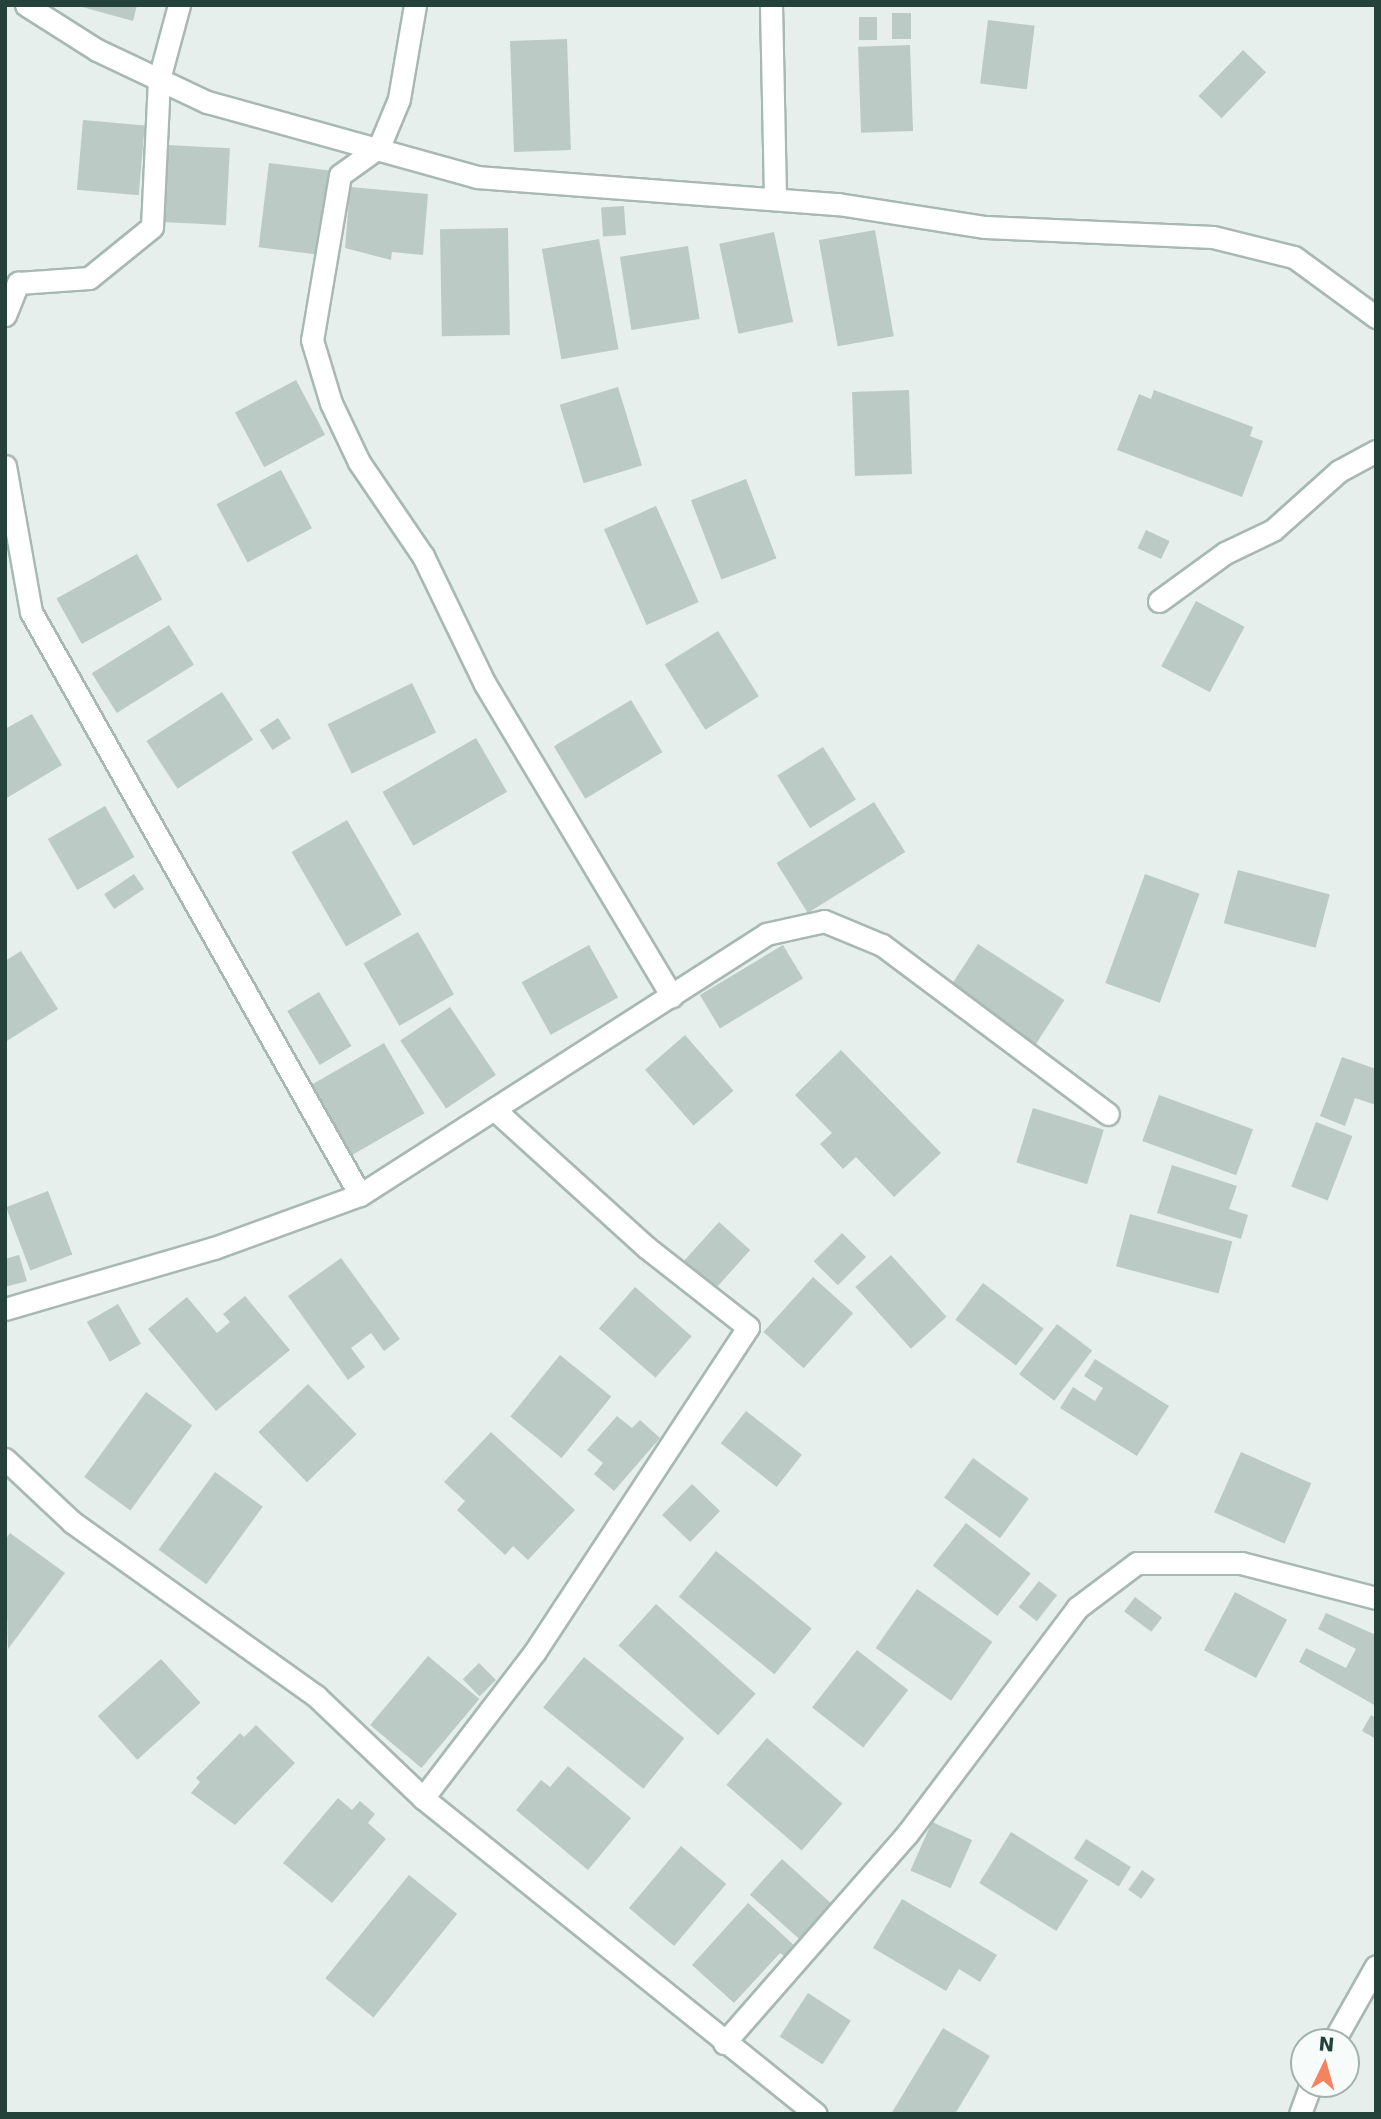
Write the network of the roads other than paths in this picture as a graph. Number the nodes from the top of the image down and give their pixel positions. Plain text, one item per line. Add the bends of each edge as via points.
1 (26, 5) edge
2 (179, 5) edge
3 (415, 5) edge
4 (771, 5) edge
5 (159, 79) junction
6 (379, 147) junction
7 (775, 199) junction
8 (5, 316) edge
9 (1376, 317) edge
10 (1376, 451) edge
11 (5, 466) edge
12 (1160, 601) dead end
13 (672, 996) junction
14 (496, 1111) junction
15 (1108, 1114) dead end
16 (360, 1195) junction
17 (5, 1309) edge
18 (5, 1459) edge
19 (1376, 1598) edge
20 (423, 1798) junction
21 (1376, 1966) edge
22 (1341, 2028) edge
23 (724, 2043) junction
24 (816, 2114) edge

1 - 5 street
2 - 5 street
3 - 6 street via 399,99
4 - 7 street
5 - 6 street via 207,102
5 - 8 street via 152,227 89,278 19,283
6 - 7 street via 477,177
6 - 13 street via 340,175 312,340 331,403 359,462 423,556 485,684
7 - 9 street via 985,227 1255,245 1294,257
10 - 12 street via 1339,471 1273,530 1225,553
11 - 16 street via 31,612
13 - 14 street
13 - 15 street via 766,933 824,921 882,945
14 - 16 street
14 - 20 street via 646,1247 748,1327 534,1653
16 - 17 street via 214,1248
18 - 20 street via 72,1522 316,1696
19 - 23 street via 1241,1563 1137,1563 1077,1608 906,1834
20 - 23 street
21 - 22 street
23 - 24 street

